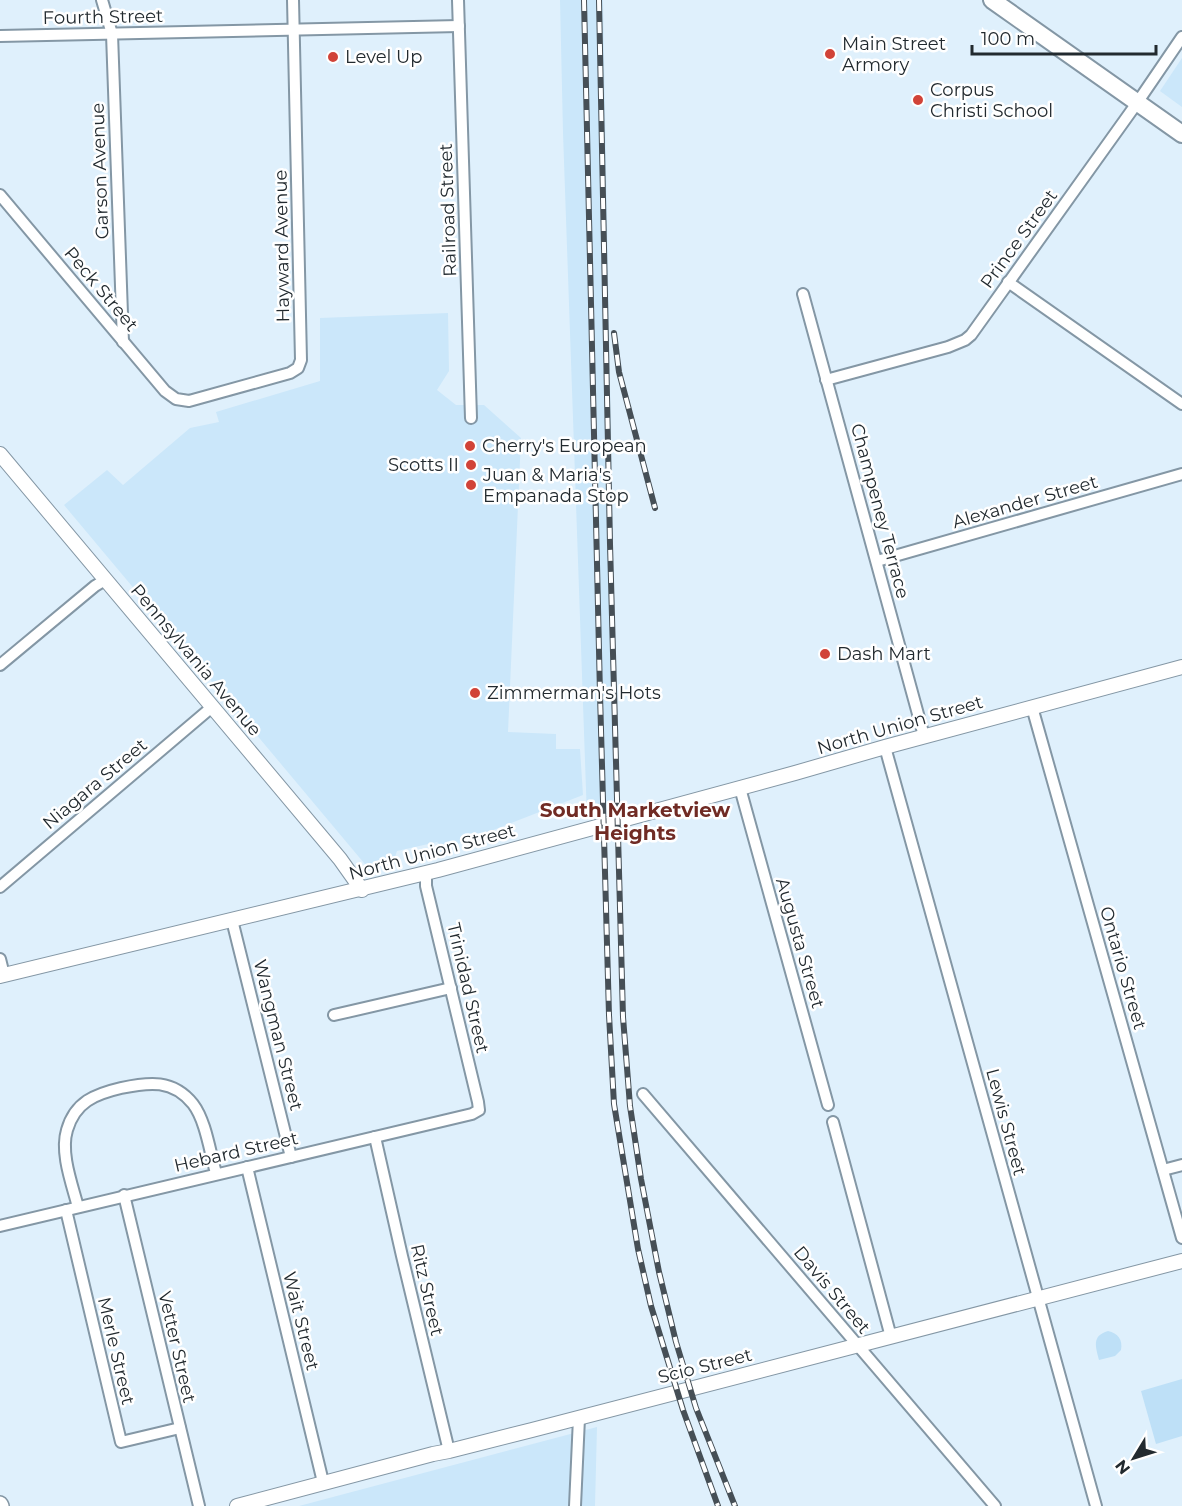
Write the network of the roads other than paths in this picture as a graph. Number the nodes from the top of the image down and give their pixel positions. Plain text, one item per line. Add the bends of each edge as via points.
1 (102, 0) edge
2 (293, 0) edge
3 (458, 0) edge
4 (992, 0) edge
5 (459, 26) junction
6 (293, 29) junction
7 (112, 34) junction
8 (0, 36) edge
9 (1182, 37) edge
10 (1137, 102) junction
11 (1182, 134) edge
12 (0, 195) edge
13 (1008, 282) junction
14 (803, 294) dead end
15 (123, 342) junction
16 (826, 380) junction
17 (180, 400) joint
18 (1182, 404) edge
19 (471, 418) dead end
20 (0, 454) edge
21 (1182, 474) edge
22 (877, 561) junction
23 (105, 580) junction
24 (0, 665) edge
25 (1182, 667) edge
26 (212, 707) junction
27 (1032, 707) junction
28 (924, 736) junction
29 (885, 747) junction
30 (740, 788) junction
31 (426, 873) junction
32 (0, 887) edge
33 (362, 890) junction
34 (232, 920) junction
35 (0, 959) edge
36 (2, 975) edge
37 (451, 988) junction
38 (334, 1015) dead end
39 (643, 1094) dead end
40 (828, 1106) dead end
41 (478, 1110) joint
42 (832, 1122) dead end
43 (375, 1137) junction
44 (291, 1157) junction
45 (1182, 1165) edge
46 (247, 1167) junction
47 (1163, 1170) junction
48 (216, 1173) junction
49 (124, 1195) junction
50 (78, 1207) junction
51 (66, 1210) junction
52 (0, 1226) edge
53 (1182, 1238) edge
54 (1182, 1261) edge
55 (1037, 1298) junction
56 (891, 1337) junction
57 (858, 1346) junction
58 (579, 1418) junction
59 (180, 1428) junction
60 (449, 1451) junction
61 (323, 1482) junction
62 (199, 1506) edge
63 (237, 1506) edge
64 (575, 1506) edge
65 (995, 1506) edge
66 (1096, 1506) edge

1 - 7 street, Garson Avenue
2 - 6 street, Hayward Avenue
3 - 5 street, Railroad Street
4 - 10 main road
5 - 6 street, Fourth Street
5 - 19 street, Railroad Street
6 - 7 street, Fourth Street
6 - 17 street, Hayward Avenue via 300,365 290,373 189,401
7 - 8 street, Fourth Street
7 - 15 street, Garson Avenue
9 - 10 street, Prince Street
10 - 11 main road
10 - 13 street, Prince Street
12 - 15 street, Peck Street
13 - 16 street, Prince Street via 976,328 958,344
13 - 18 street
14 - 16 street, Champeney Terrace
15 - 17 street, Peck Street via 165,391
16 - 22 street, Champeney Terrace
20 - 23 street, Pennsylvania Avenue
21 - 22 street, Alexander Street
22 - 28 street, Champeney Terrace
23 - 24 street
23 - 26 street, Pennsylvania Avenue
25 - 27 street, North Union Street
26 - 32 street, Niagara Street
26 - 33 street, Pennsylvania Avenue
27 - 28 street, North Union Street
27 - 47 street, Ontario Street
28 - 29 street, North Union Street
29 - 30 street, North Union Street
29 - 55 street, Lewis Street
30 - 31 street, North Union Street
30 - 40 street, Augusta Street
31 - 33 street, North Union Street
31 - 37 street, Trinidad Street
33 - 34 street, North Union Street
34 - 36 street, North Union Street
34 - 44 street, Wangman Street
35 - 36 street
37 - 38 street
37 - 41 street, Trinidad Street
39 - 57 street, Davis Street
41 - 43 street, Hebard Street
42 - 56 street
43 - 44 street, Hebard Street
43 - 60 street, Ritz Street
44 - 46 street, Hebard Street
45 - 47 street
46 - 48 street, Hebard Street
46 - 61 street, Wait Street
47 - 53 street, Ontario Street
48 - 49 street, Hebard Street
48 - 50 street via 198,1112 178,1091 151,1083 104,1092 76,1111 65,1137 66,1159
49 - 50 street, Hebard Street
49 - 59 street, Vetter Street
50 - 51 street, Hebard Street
51 - 52 street, Hebard Street
51 - 59 street, Merle Street via 121,1442
54 - 55 street, Scio Street
55 - 56 street, Scio Street
55 - 66 street, Lewis Street
56 - 57 street, Scio Street
57 - 58 street, Scio Street
57 - 65 street, Davis Street
58 - 60 street, Scio Street
58 - 64 street
59 - 62 street, Vetter Street
60 - 61 street, Scio Street
61 - 63 street, Scio Street

